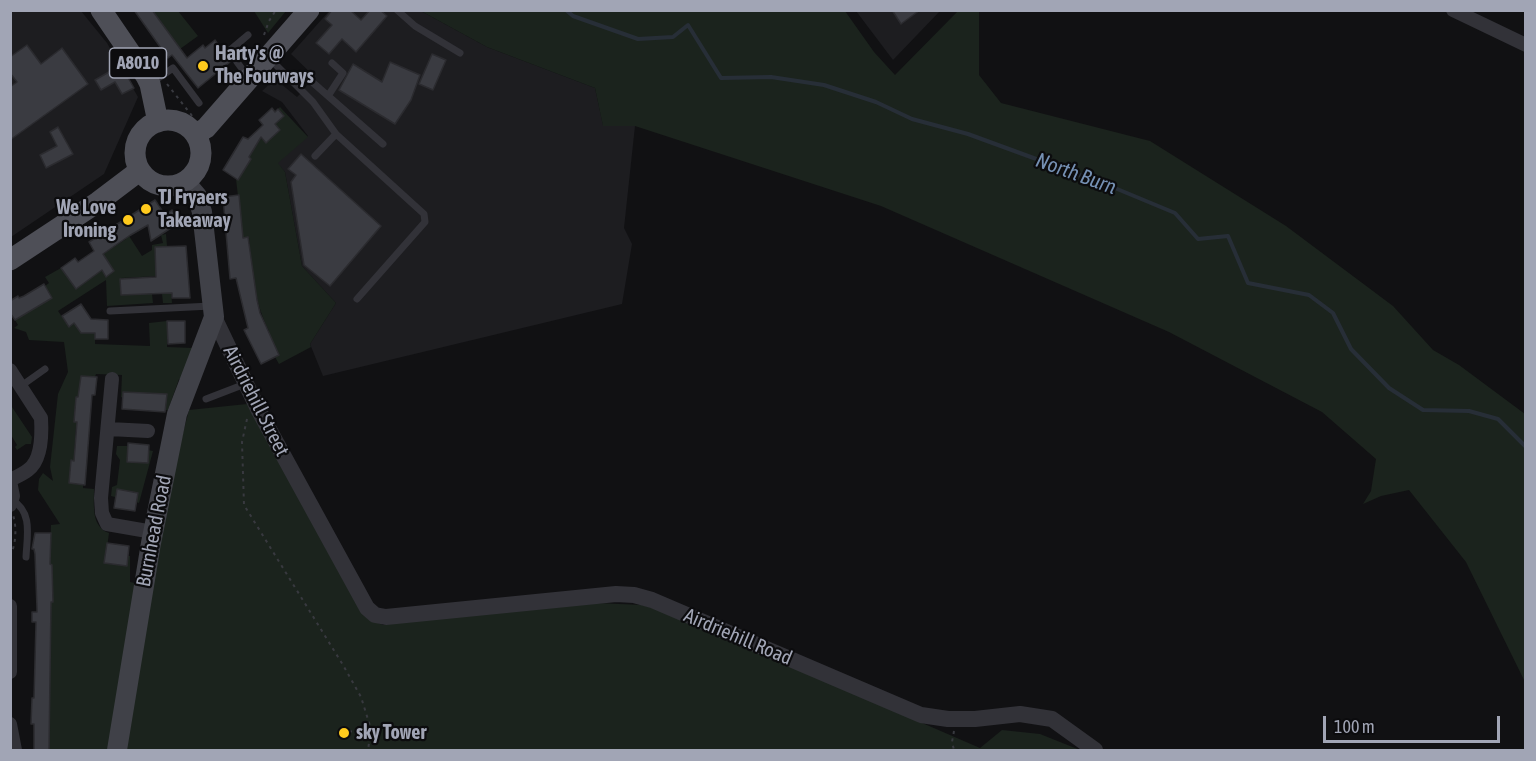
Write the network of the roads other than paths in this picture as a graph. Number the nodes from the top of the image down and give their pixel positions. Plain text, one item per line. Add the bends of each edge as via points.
1 (101, 10) edge
2 (309, 10) edge
3 (396, 10) edge
4 (1453, 10) edge
5 (248, 35) dead end
6 (1526, 45) edge
7 (460, 53) dead end
8 (269, 58) junction
9 (332, 63) dead end
10 (249, 79) junction
11 (290, 79) junction
12 (156, 80) junction
13 (328, 96) junction
14 (199, 103) dead end
15 (158, 122) junction
16 (201, 131) junction
17 (336, 134) junction
18 (383, 144) dead end
19 (315, 156) dead end
20 (139, 171) junction
21 (185, 182) junction
22 (10, 260) edge
23 (357, 299) dead end
24 (110, 311) dead end
25 (213, 311) junction
26 (45, 369) dead end
27 (10, 370) edge
28 (112, 379) dead end
29 (245, 384) junction
30 (21, 386) junction
31 (206, 399) dead end
32 (109, 429) junction
33 (148, 431) dead end
34 (10, 481) edge
35 (11, 505) edge
36 (153, 532) junction
37 (26, 557) dead end
38 (10, 606) edge
39 (367, 608) joint
40 (10, 672) edge
41 (10, 724) edge
42 (15, 750) edge
43 (117, 750) edge
44 (1095, 750) edge

1 - 12 main road, A8010
2 - 8 main road
3 - 7 lane
4 - 6 street
5 - 10 lane via 229,51
8 - 10 main road
8 - 11 lane
9 - 13 lane via 343,73
10 - 16 main road
11 - 13 lane via 311,81
11 - 17 lane
12 - 14 lane via 173,68
12 - 15 main road, A8010
13 - 18 lane
15 - 16 main road via 177,122
15 - 20 main road via 139,136 135,162
16 - 21 main road via 201,159
17 - 19 lane
17 - 23 lane via 425,218
20 - 21 main road via 158,185
20 - 22 main road
21 - 25 main road, Airdriehill Street via 197,196 202,212
24 - 25 lane
25 - 29 street, Airdriehill Street
25 - 36 main road, Burnhead Road via 177,414
26 - 30 lane
27 - 30 street
28 - 32 street
29 - 31 lane
29 - 39 street, Airdriehill Street
30 - 34 street via 41,418 39,446 34,464
32 - 33 street
32 - 36 street via 101,498 106,524
34 - 35 street
35 - 37 lane via 20,504 28,517
36 - 43 main road, Burnhead Road
38 - 40 street
39 - 44 street, Airdriehill Road via 386,617 634,595 921,715 975,719 1020,714 1052,719
41 - 42 street

